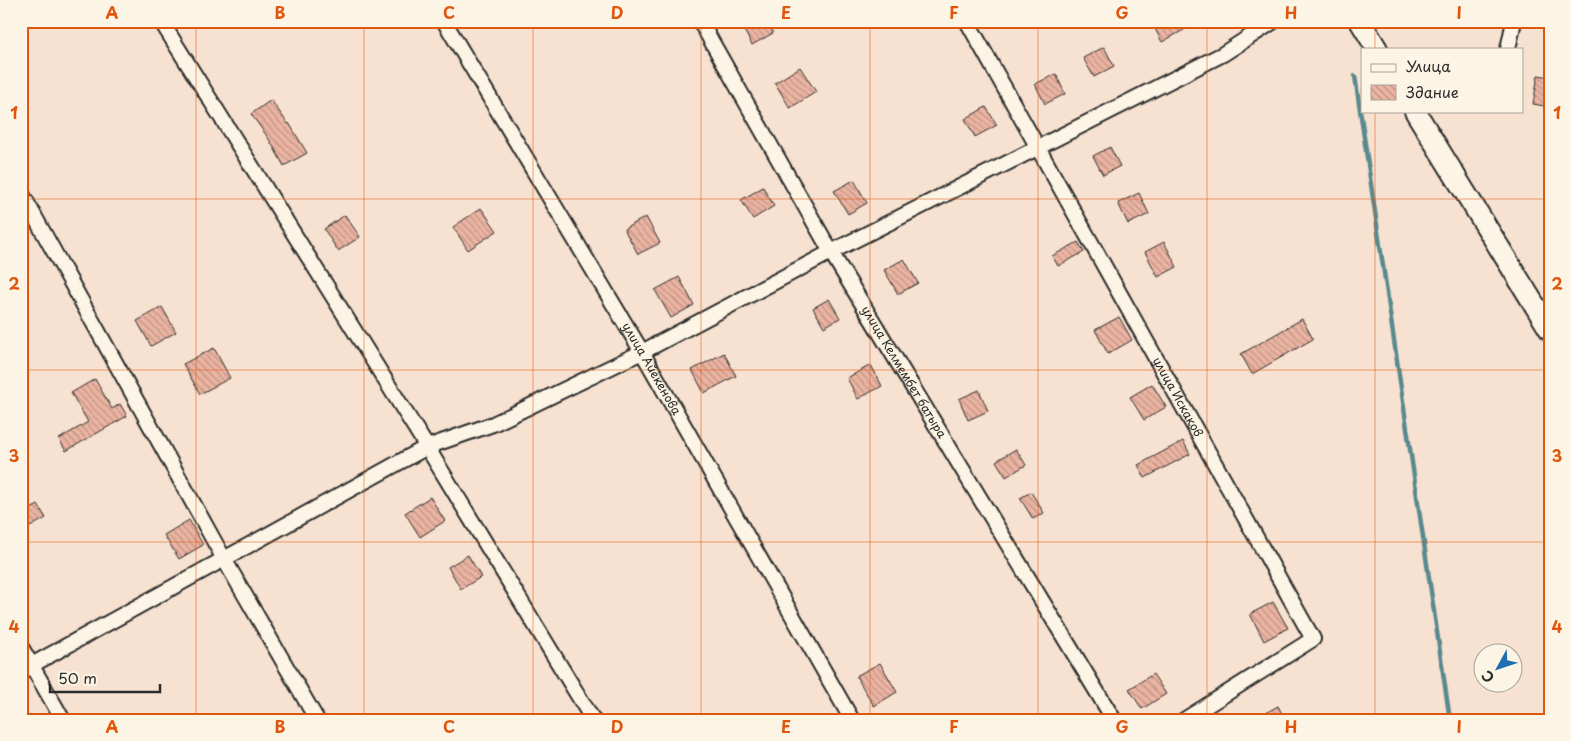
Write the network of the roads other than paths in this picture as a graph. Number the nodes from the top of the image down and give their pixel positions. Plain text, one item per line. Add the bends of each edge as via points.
1 (161, 21) edge
2 (444, 21) edge
3 (700, 21) edge
4 (967, 21) edge
5 (1274, 21) edge
6 (1360, 21) edge
7 (1514, 21) edge
8 (1376, 48) edge
9 (1508, 48) edge
10 (1416, 112) edge
11 (1038, 147) junction
12 (21, 192) edge
13 (831, 252) junction
14 (1550, 330) edge
15 (642, 352) junction
16 (427, 447) junction
17 (224, 559) junction
18 (21, 647) edge
19 (26, 668) edge
20 (62, 720) edge
21 (317, 720) edge
22 (593, 720) edge
23 (852, 720) edge
24 (1114, 720) edge
25 (1184, 720) edge

1 - 16 street
2 - 15 street, улица Айекенова
3 - 13 street, улица Келмембет батыра
4 - 11 street, улица Искаков
5 - 11 street via 1223,54
6 - 8 main road
7 - 9 street
10 - 14 main road
11 - 13 street
11 - 25 street, улица Искаков via 1313,639
12 - 17 street
13 - 15 street
13 - 24 street, улица Келмембет батыра
15 - 16 street via 493,424
15 - 23 street, улица Айекенова
16 - 17 street
16 - 22 street
17 - 19 street
17 - 21 street
18 - 19 street
19 - 20 street

